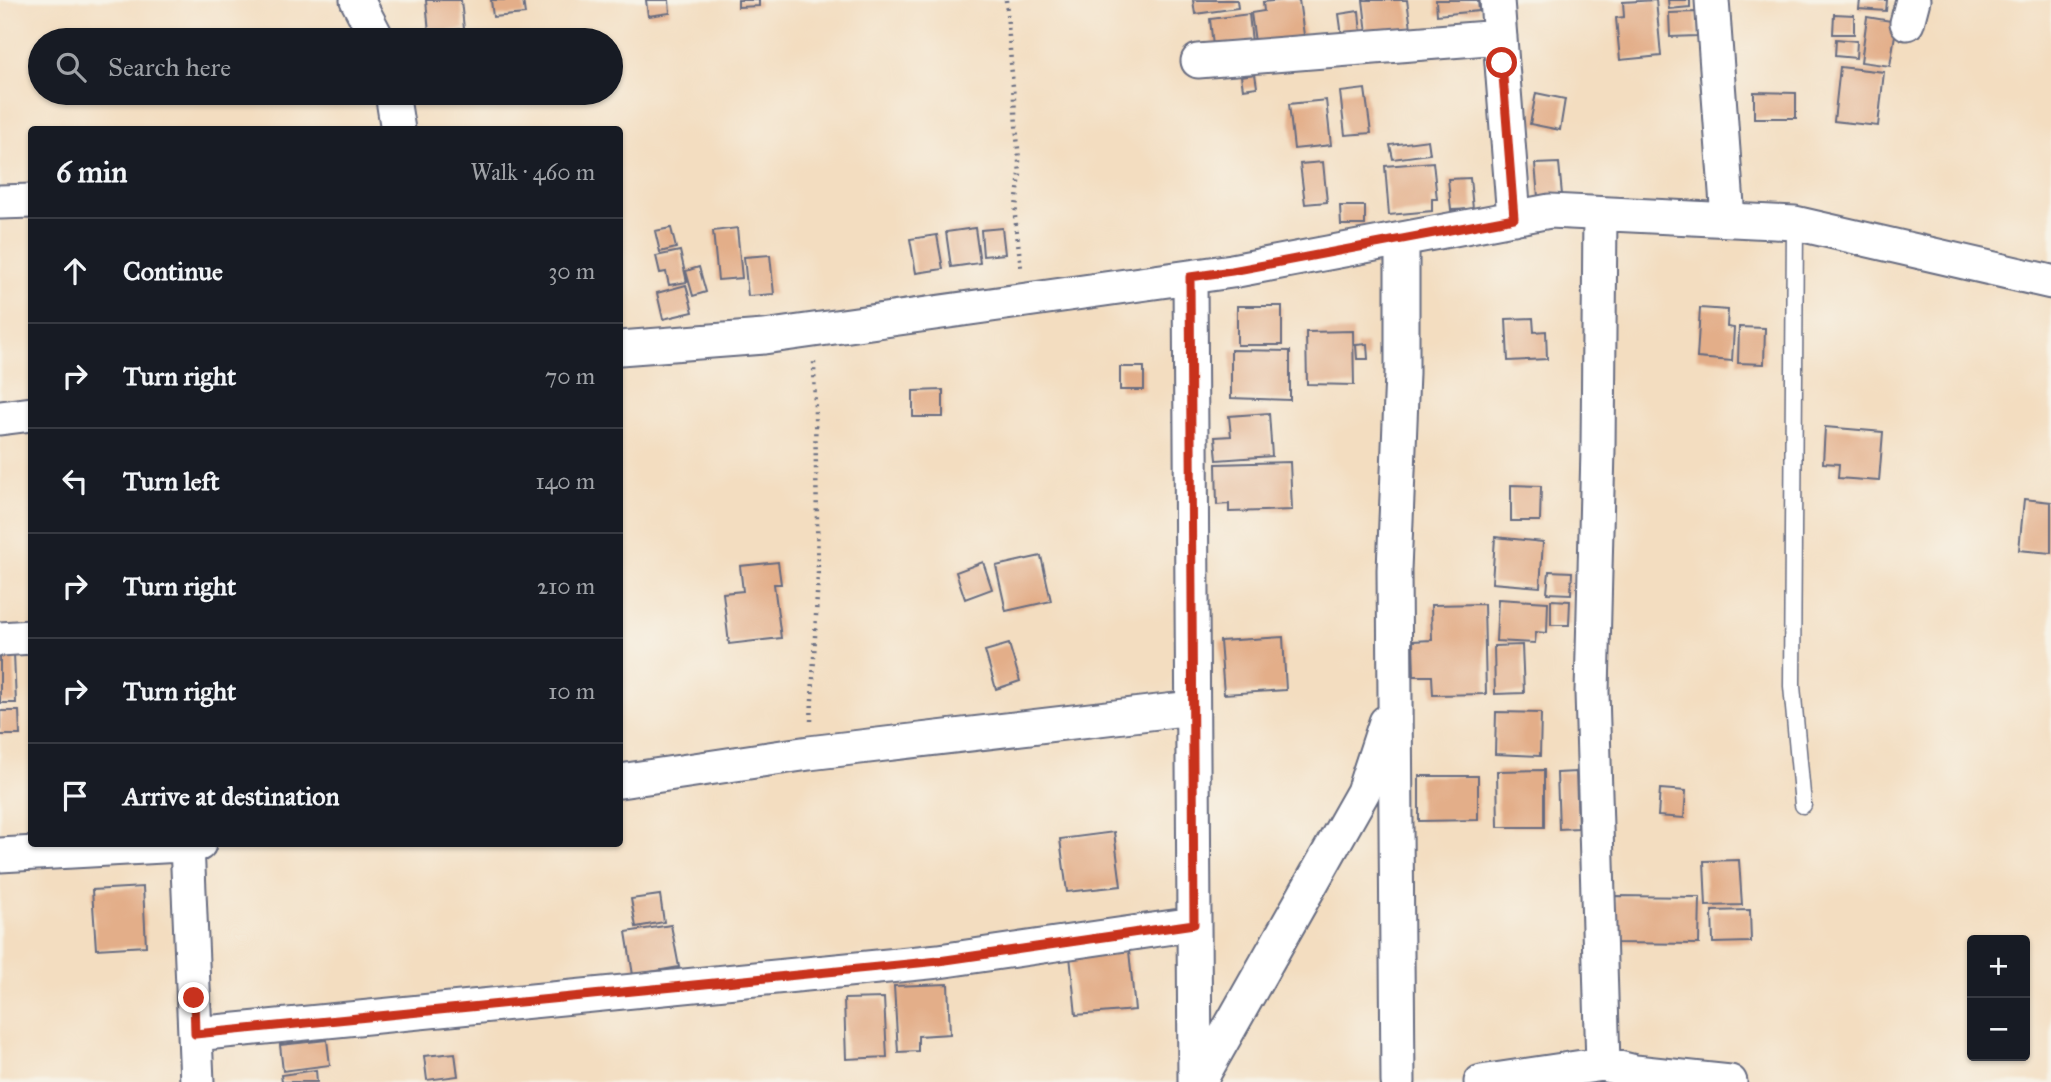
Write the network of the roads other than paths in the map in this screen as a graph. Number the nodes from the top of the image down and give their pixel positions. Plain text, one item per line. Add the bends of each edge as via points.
1 (357, 0) edge
2 (1497, 0) edge
3 (1712, 0) edge
4 (372, 28) edge
5 (1500, 37) junction
6 (1198, 61) dead end
7 (393, 105) edge
8 (397, 126) edge
9 (28, 201) edge
10 (0, 202) edge
11 (1600, 214) junction
12 (1514, 218) junction
13 (1728, 219) junction
14 (1795, 223) junction
15 (1402, 239) junction
16 (1190, 277) junction
17 (2051, 282) edge
18 (623, 348) edge
19 (28, 414) edge
20 (0, 418) edge
21 (28, 636) edge
22 (0, 639) edge
23 (1395, 704) junction
24 (1192, 708) junction
25 (623, 781) edge
26 (1803, 805) dead end
27 (139, 847) edge
28 (191, 847) edge
29 (0, 855) edge
30 (1194, 924) junction
31 (195, 1034) junction
32 (1603, 1064) junction
33 (197, 1082) edge
34 (1197, 1082) edge
35 (1398, 1082) edge
36 (1481, 1082) edge
37 (1731, 1082) edge

1 - 4 street
2 - 5 street
3 - 13 street
5 - 6 street
5 - 12 street
7 - 8 street
9 - 10 street
11 - 12 street via 1550,211
11 - 13 street
11 - 32 street via 1592,692
12 - 15 street
13 - 14 street
14 - 17 street
14 - 26 lane via 1792,686
15 - 16 street
15 - 23 street
16 - 18 street via 764,337
16 - 24 street
19 - 20 street
21 - 22 street
23 - 34 street via 1363,792
23 - 35 street
24 - 25 street via 809,753
24 - 30 street
27 - 29 street
28 - 31 street
30 - 31 street via 939,961
30 - 34 street
31 - 33 street
32 - 36 street
32 - 37 street

